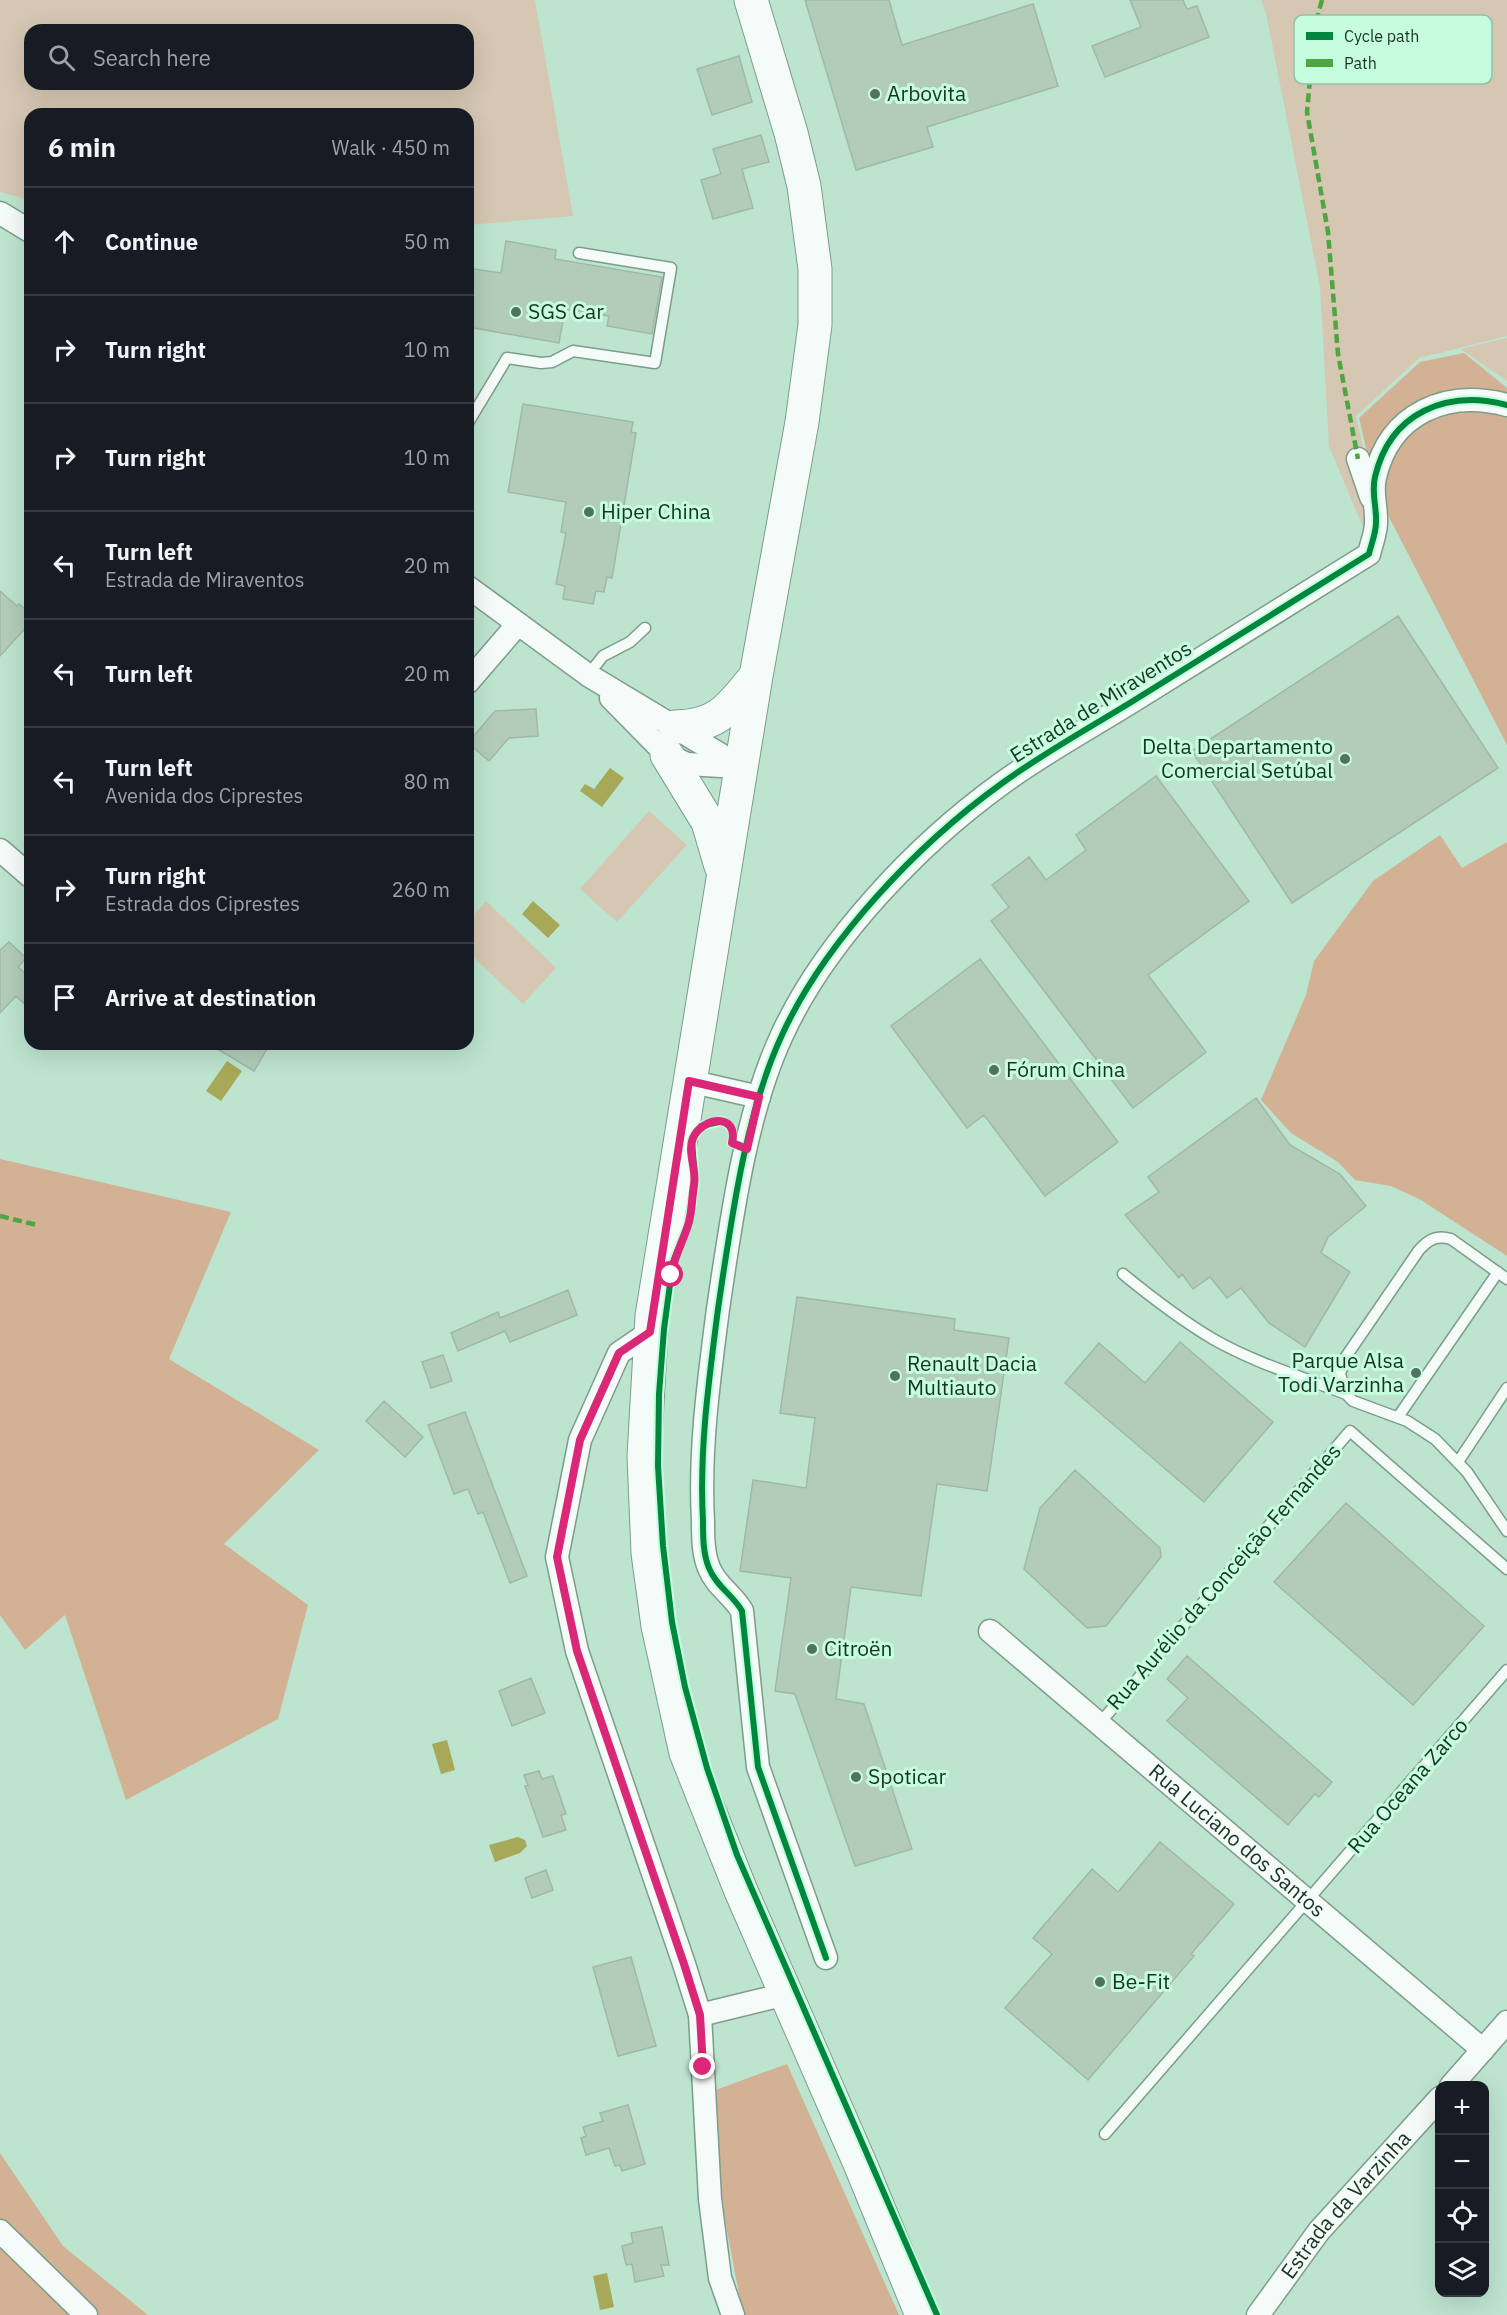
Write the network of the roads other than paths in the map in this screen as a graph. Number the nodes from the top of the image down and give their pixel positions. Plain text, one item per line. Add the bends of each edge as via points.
1 (751, 0) edge
2 (0, 213) edge
3 (24, 227) edge
4 (579, 253) dead end
5 (1507, 405) edge
6 (474, 413) edge
7 (1358, 459) dead end
8 (1373, 501) junction
9 (474, 591) edge
10 (518, 624) junction
11 (645, 628) dead end
12 (474, 675) edge
13 (588, 675) junction
14 (756, 676) junction
15 (671, 741) junction
16 (741, 767) junction
17 (0, 850) edge
18 (24, 871) edge
19 (723, 874) junction
20 (689, 1081) junction
21 (759, 1097) junction
22 (1123, 1274) dead end
23 (1502, 1275) edge
24 (650, 1332) junction
25 (1507, 1388) edge
26 (1346, 1394) junction
27 (1398, 1417) junction
28 (1458, 1462) junction
29 (1507, 1531) edge
30 (1507, 1569) edge
31 (990, 1631) dead end
32 (1507, 1670) edge
33 (1099, 1724) junction
34 (1309, 1901) junction
35 (826, 1958) dead end
36 (786, 1994) junction
37 (700, 2015) junction
38 (1507, 2022) edge
39 (1483, 2050) junction
40 (1455, 2081) edge
41 (1435, 2103) edge
42 (1105, 2134) dead end
43 (0, 2231) edge
44 (87, 2315) edge
45 (733, 2315) edge
46 (922, 2315) edge
47 (1258, 2315) edge

1 - 14 main road via 794,144 815,268 810,368
2 - 3 street
4 - 6 lane via 671,268 655,363 573,351 552,362 507,358
5 - 8 street via 1466,399 1442,403 1417,414 1401,426 1387,447 1375,477
7 - 8 street
8 - 21 street, Estrada de Miraventos via 1377,524 1369,554 1038,759 970,807 935,839 872,903 808,988 783,1033
9 - 10 street
10 - 12 street
10 - 13 street
11 - 13 lane via 630,642 603,656
13 - 15 street
14 - 15 main road via 720,716
14 - 16 main road
15 - 16 street
15 - 19 main road via 708,822
16 - 19 main road
17 - 18 street
19 - 20 main road
20 - 21 street
20 - 24 main road
21 - 35 street, Estrada de Miraventos via 730,1232 714,1339 701,1487 704,1544 707,1565 715,1581 742,1611 758,1767
22 - 26 lane via 1214,1339
23 - 26 lane via 1451,1239 1436,1237 1425,1244 1341,1365
23 - 27 lane
24 - 36 main road via 644,1456 648,1553 658,1626 686,1753
24 - 37 street via 619,1353 580,1440 557,1557 577,1651
25 - 28 lane
26 - 27 lane via 1353,1401
27 - 28 lane via 1421,1428
28 - 29 lane
30 - 33 lane, Rua Aurélio da Conceição Fernandes via 1350,1431
31 - 33 street, Rua Luciano dos Santos
32 - 34 lane, Rua Oceana Zarco
33 - 34 street, Rua Luciano dos Santos
34 - 39 street, Rua Luciano dos Santos
34 - 42 lane, Rua Oceana Zarco
36 - 37 street
36 - 46 main road
37 - 45 street via 710,2199 720,2277
38 - 39 street
39 - 40 street
41 - 47 street, Estrada da Varzinha via 1319,2231
43 - 44 street

